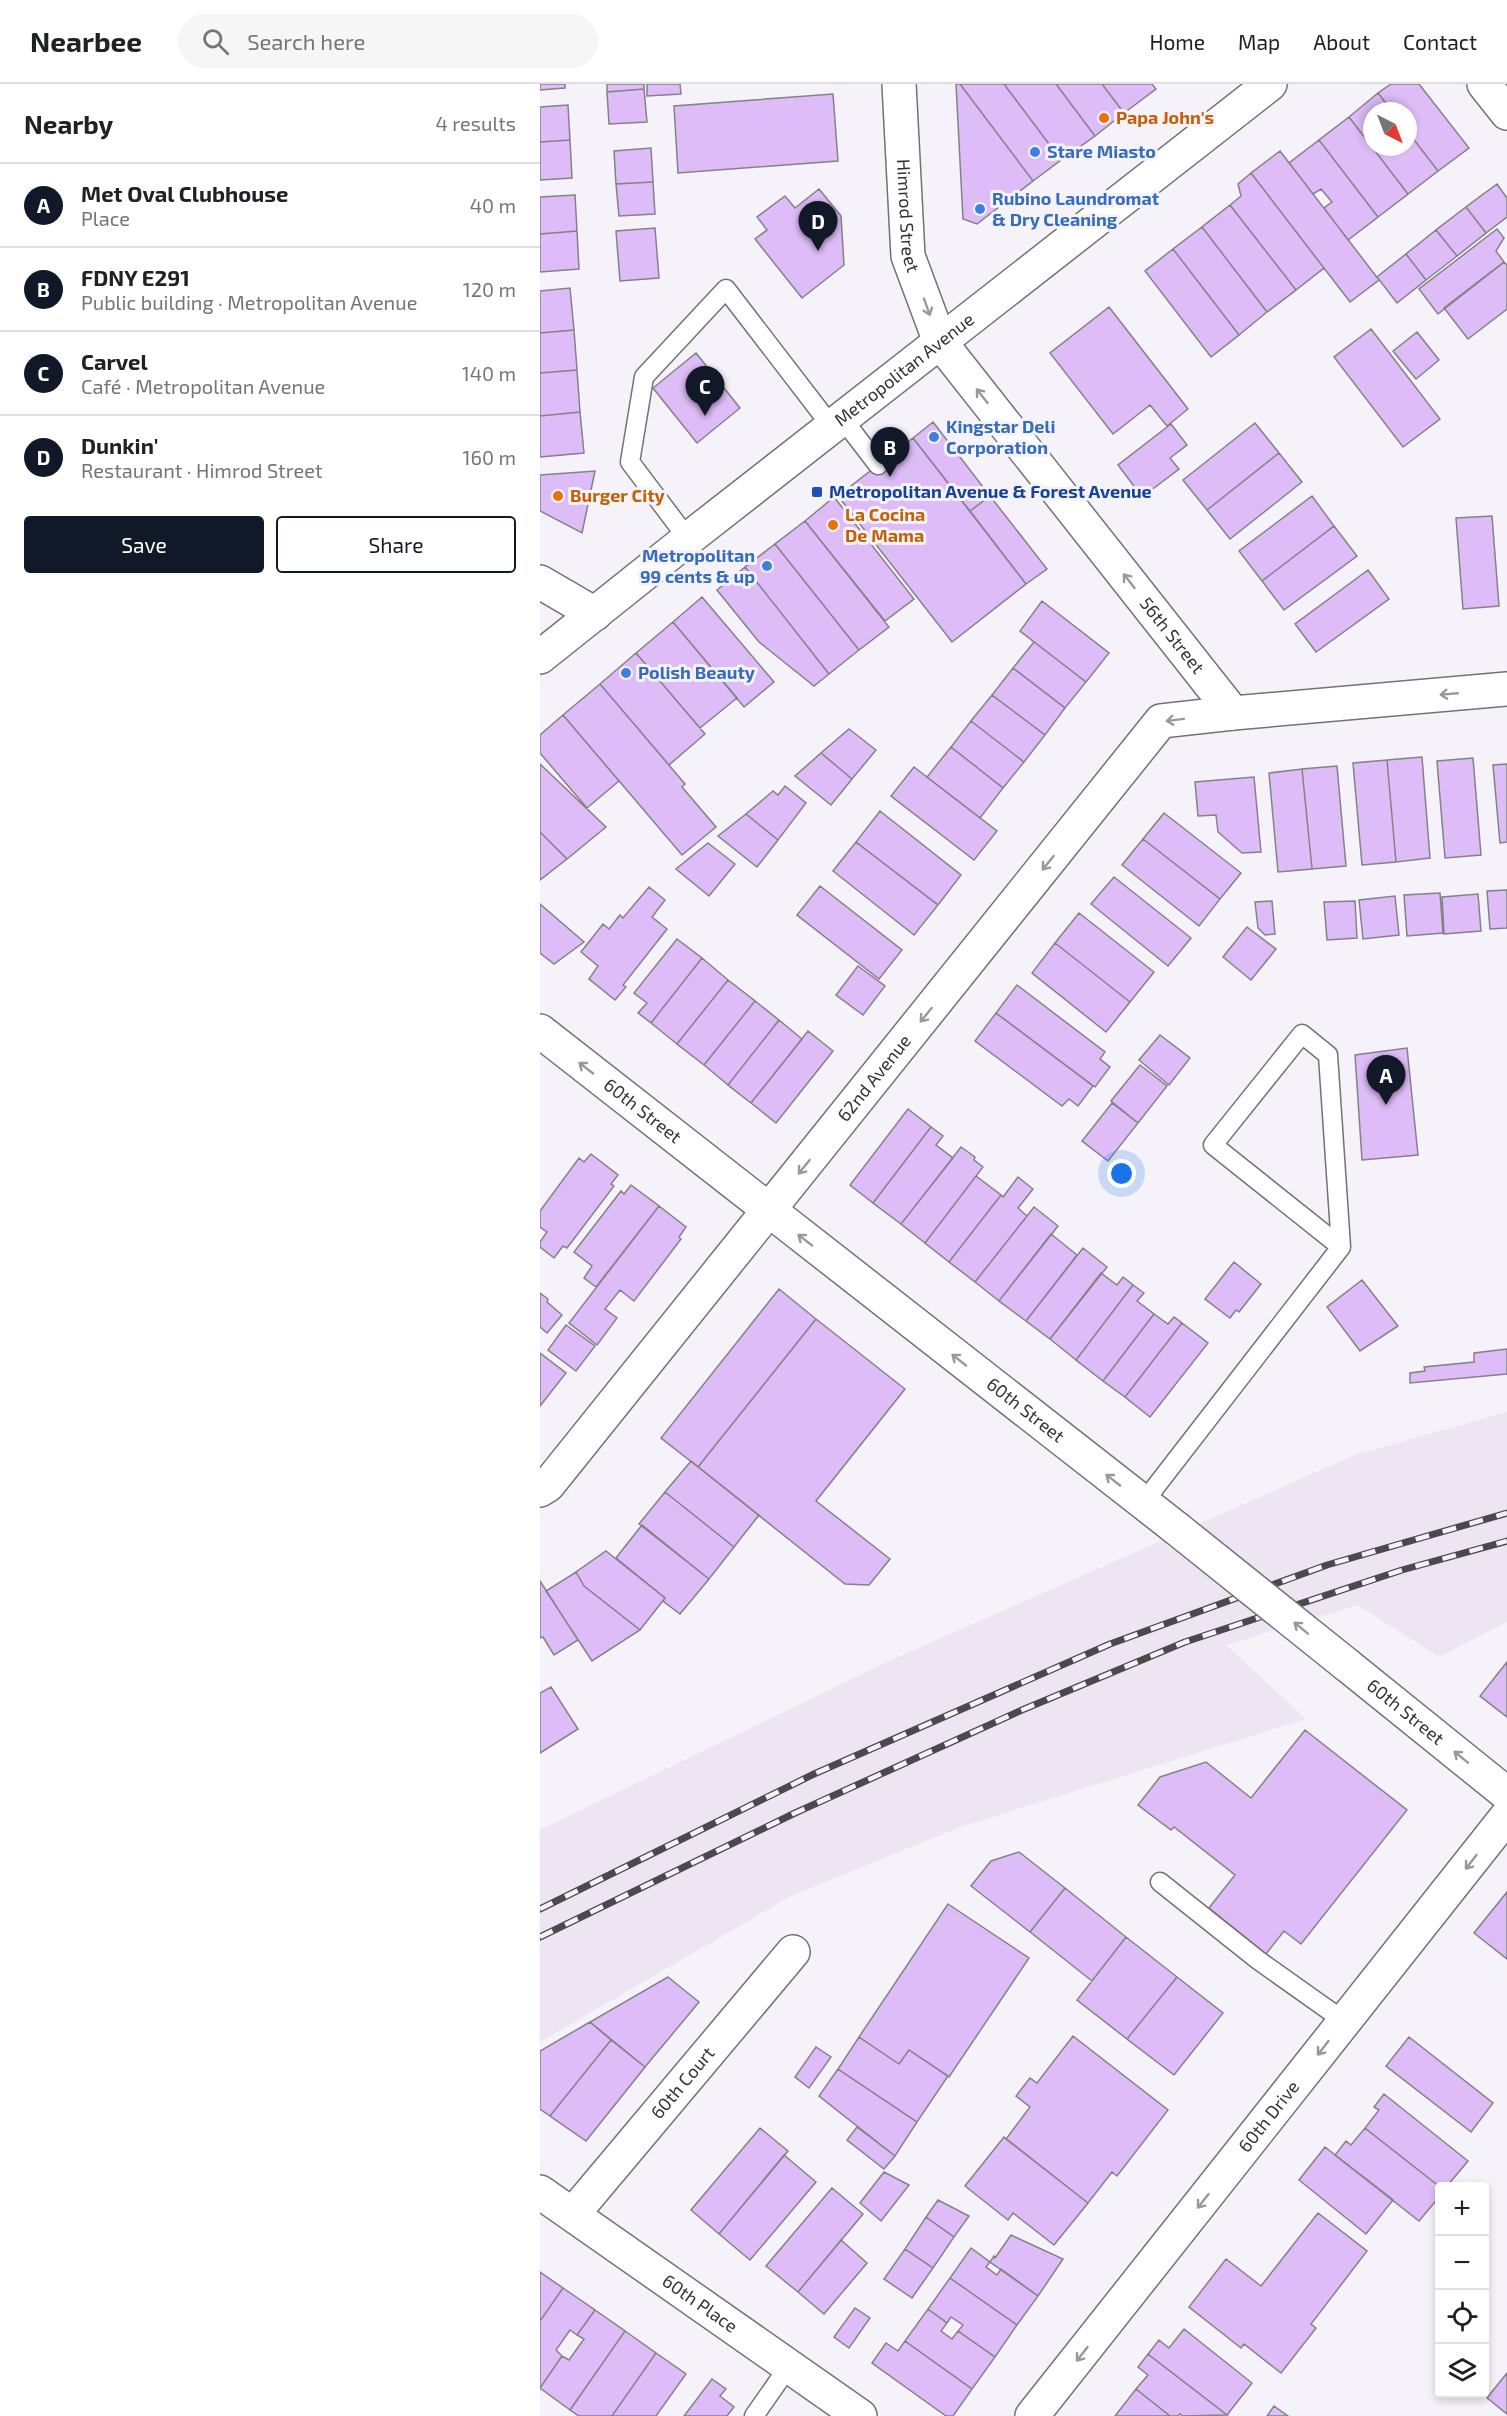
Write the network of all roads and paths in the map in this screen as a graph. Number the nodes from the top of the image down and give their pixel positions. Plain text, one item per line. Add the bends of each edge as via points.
1 (899, 84) edge
2 (1270, 84) edge
3 (1484, 84) edge
4 (1507, 113) edge
5 (940, 342) junction
6 (837, 423) junction
7 (878, 465) dead end
8 (687, 539) junction
9 (540, 582) edge
10 (595, 614) junction
11 (540, 657) edge
12 (1507, 689) edge
13 (1233, 713) junction
14 (540, 1031) edge
15 (768, 1210) junction
16 (1341, 1247) junction
17 (540, 1490) edge
18 (1143, 1503) junction
19 (1507, 1794) edge
20 (1507, 1816) edge
21 (1160, 1882) dead end
22 (793, 1952) dead end
23 (1344, 2021) junction
24 (540, 2192) edge
25 (573, 2214) junction
26 (789, 2366) junction
27 (754, 2416) edge
28 (860, 2416) edge
29 (1032, 2416) edge

1 -> 5 street, Himrod Street via 908,256
2 - 5 street, Metropolitan Avenue
3 - 4 street
5 - 6 street, Metropolitan Avenue
13 -> 5 street, 56th Street
6 - 7 lane
6 - 8 street, Metropolitan Avenue
6 - 8 lane via 726,289 644,377 630,462
8 - 10 street, Metropolitan Avenue
9 - 10 street
10 - 11 street, Metropolitan Avenue
12 -> 13 street
13 -> 15 street, 62nd Avenue via 1161,721
15 -> 14 street, 60th Street
15 - 17 street, 62nd Avenue via 548,1485
18 -> 15 street, 60th Street
16 - 16 lane via 1328,1055 1302,1034 1213,1145
16 - 18 lane
19 -> 18 street, 60th Street, bridge
20 -> 23 street, 60th Drive
21 - 23 lane via 1258,1960
22 - 25 street, 60th Court
23 -> 29 street, 60th Drive
24 - 25 street, 60th Place
25 - 26 street, 60th Place
26 - 27 lane
26 - 28 street, 60th Place

